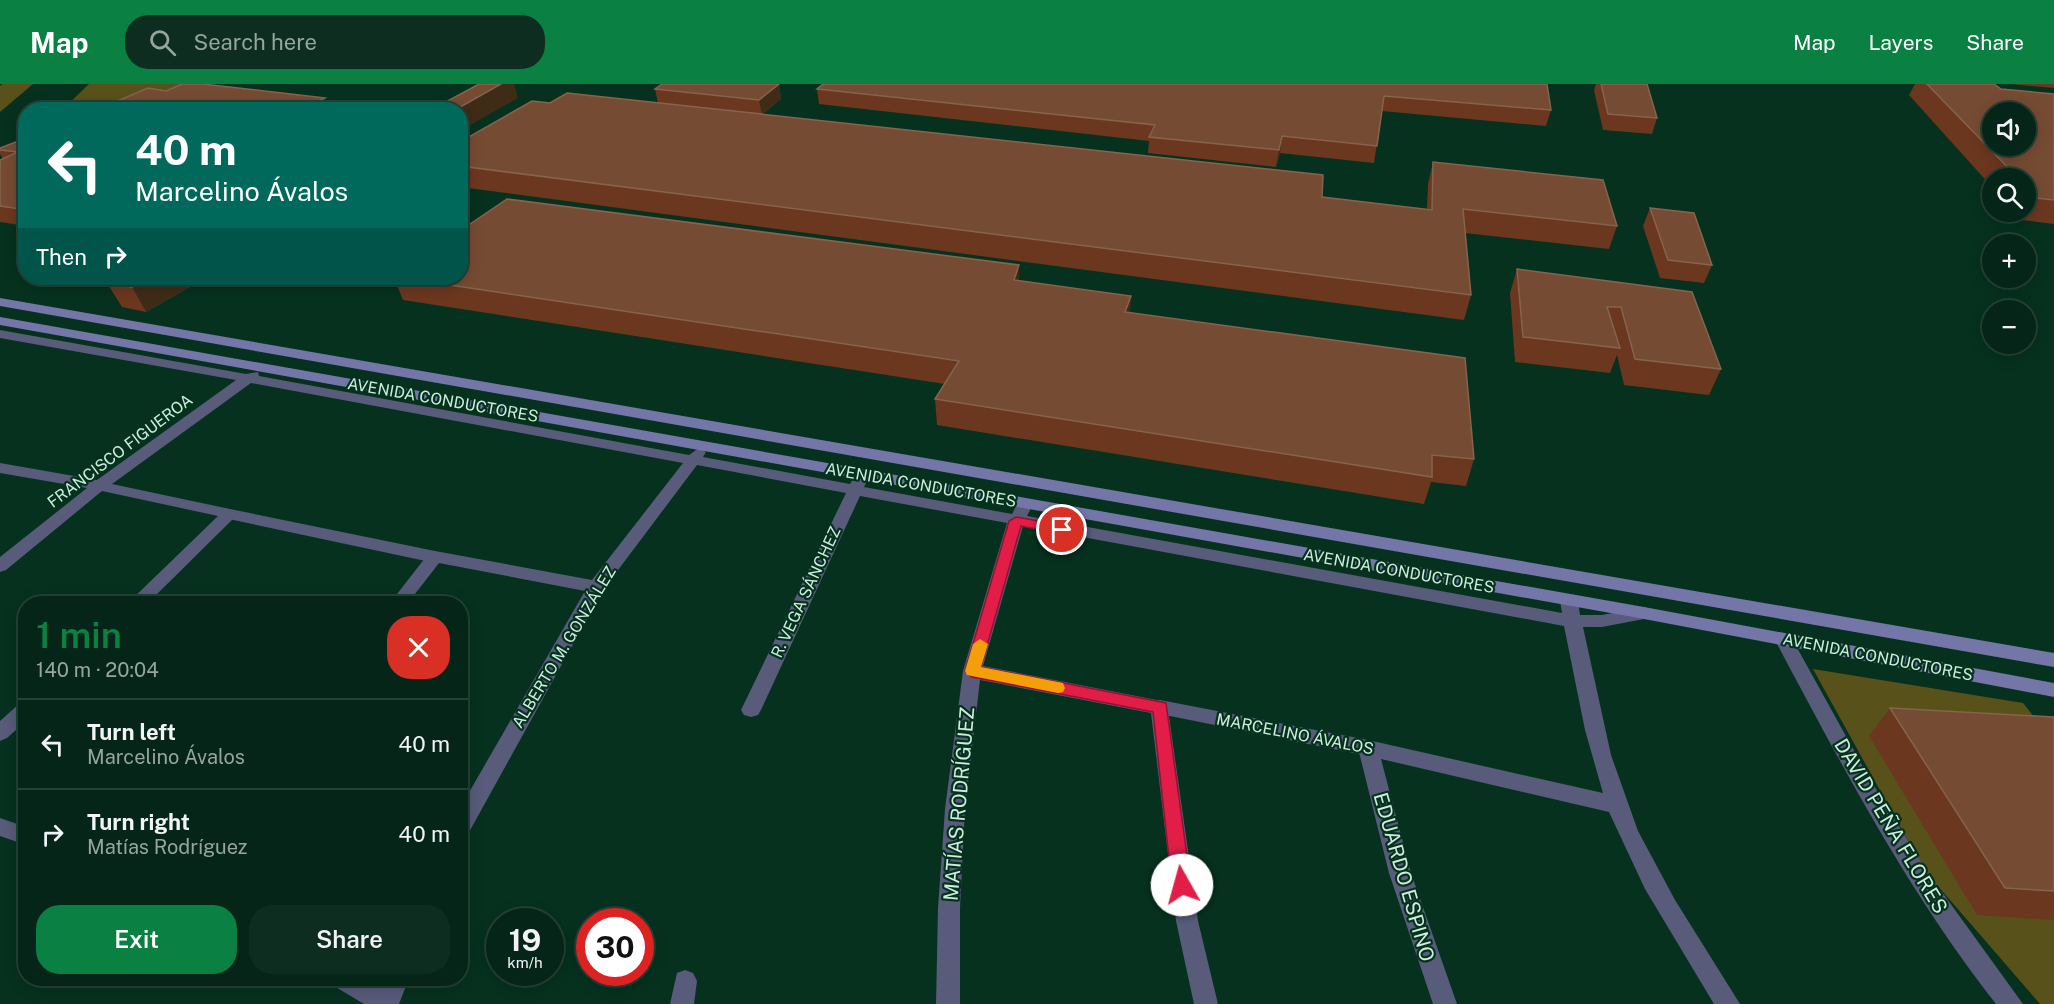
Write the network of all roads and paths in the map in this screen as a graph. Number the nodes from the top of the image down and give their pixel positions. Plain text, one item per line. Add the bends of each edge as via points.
1 (0, 302) edge
2 (0, 321) edge
3 (0, 334) edge
4 (264, 368) junction
5 (249, 378) junction
6 (699, 452) junction
7 (0, 468) edge
8 (858, 483) junction
9 (99, 486) junction
10 (1020, 512) junction
11 (230, 514) junction
12 (435, 557) junction
13 (0, 566) edge
14 (596, 587) junction
15 (144, 596) edge
16 (404, 596) edge
17 (1571, 611) junction
18 (1784, 640) junction
19 (2054, 660) edge
20 (972, 671) junction
21 (2054, 690) edge
22 (1160, 707) junction
23 (751, 710) dead end
24 (18, 717) edge
25 (0, 734) edge
26 (1368, 748) junction
27 (1617, 805) junction
28 (468, 814) edge
29 (0, 827) edge
30 (18, 833) edge
31 (356, 986) edge
32 (394, 986) edge
33 (386, 1004) edge
34 (948, 1004) edge
35 (1206, 1004) edge
36 (1445, 1004) edge
37 (1728, 1004) edge
38 (2011, 1004) edge

1 - 19 main road, AVENIDA CONDUCTORES
2 - 4 main road, AVENIDA CONDUCTORES
3 - 5 street
4 - 5 street, FRANCISCO FIGUEROA
4 - 6 main road, AVENIDA CONDUCTORES
5 - 6 street
5 - 9 street, FRANCISCO FIGUEROA
6 - 8 main road, AVENIDA CONDUCTORES
6 - 14 street, ALBERTO M. GONZÁLEZ
7 - 9 street
8 - 10 main road, AVENIDA CONDUCTORES
8 - 23 street, R. VEGA SÁNCHEZ
9 - 11 street
9 - 13 street, FRANCISCO FIGUEROA
10 - 17 main road, AVENIDA CONDUCTORES
10 - 20 street, MATÍAS RODRÍGUEZ
11 - 12 street
11 - 15 street
12 - 14 street
12 - 16 street
14 - 28 street, ALBERTO M. GONZÁLEZ
17 - 18 main road, AVENIDA CONDUCTORES via 1644,613
17 - 27 street via 1586,700
18 - 21 main road, AVENIDA CONDUCTORES
18 - 38 street, DAVID PEÑA FLORES via 1918,876
20 - 22 street, MARCELINO ÁVALOS
20 - 34 street, MATÍAS RODRÍGUEZ via 955,809
22 - 26 street, MARCELINO ÁVALOS
22 - 35 street via 1187,921
24 - 25 street
26 - 27 street, MARCELINO ÁVALOS
26 - 36 street, EDUARDO ESPINO via 1400,873
27 - 37 street via 1658,889
29 - 30 street
31 - 33 street
32 - 33 street

